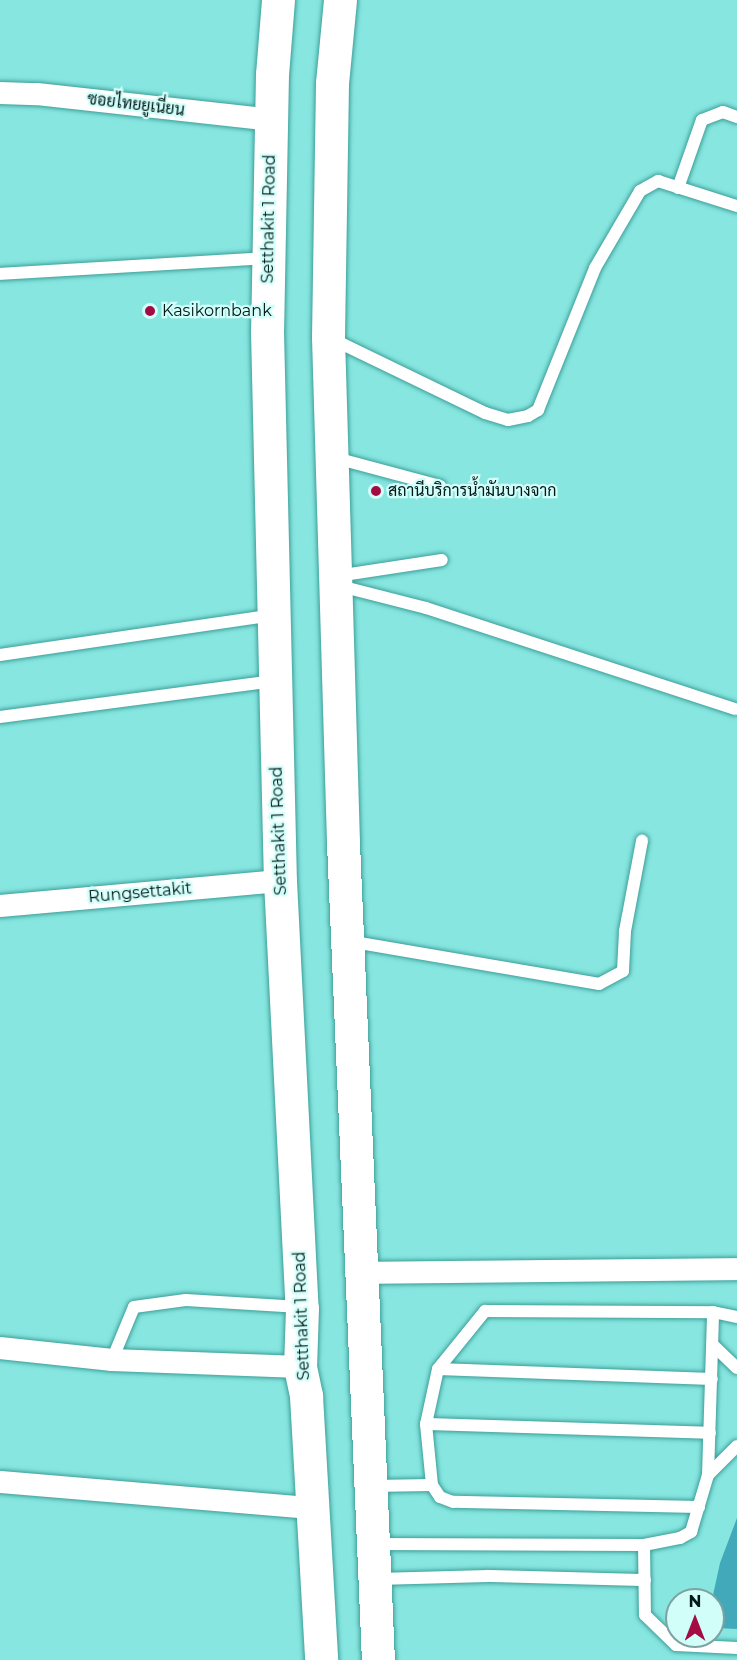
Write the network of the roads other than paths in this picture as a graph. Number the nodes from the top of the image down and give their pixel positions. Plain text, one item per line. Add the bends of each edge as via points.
1 (278, 0) edge
2 (340, 0) edge
3 (0, 93) edge
4 (737, 117) edge
5 (271, 120) junction
6 (678, 188) junction
7 (737, 206) edge
8 (268, 258) junction
9 (0, 274) edge
10 (328, 337) junction
11 (331, 457) junction
12 (440, 486) dead end
13 (442, 560) dead end
14 (335, 581) junction
15 (274, 615) junction
16 (0, 655) edge
17 (276, 681) junction
18 (735, 709) dead end
19 (0, 717) edge
20 (642, 841) dead end
21 (280, 881) junction
22 (0, 906) edge
23 (347, 940) junction
24 (737, 1269) edge
25 (361, 1273) junction
26 (302, 1308) junction
27 (713, 1312) junction
28 (737, 1317) edge
29 (713, 1345) junction
30 (0, 1348) edge
31 (112, 1360) junction
32 (300, 1367) junction
33 (737, 1368) edge
34 (438, 1370) junction
35 (712, 1379) junction
36 (426, 1424) junction
37 (710, 1433) junction
38 (737, 1446) edge
39 (708, 1475) junction
40 (0, 1482) edge
41 (432, 1485) junction
42 (370, 1486) junction
43 (699, 1507) junction
44 (312, 1508) junction
45 (372, 1544) junction
46 (644, 1545) junction
47 (374, 1580) junction
48 (645, 1580) junction
49 (737, 1648) edge
50 (321, 1660) edge
51 (378, 1660) edge

1 - 5 main road, Setthakit 1 Road
2 - 10 main road via 332,83
3 - 5 street, ซอยไทยยูเนี่ยน
4 - 6 lane via 723,112 702,120
5 - 8 main road, Setthakit 1 Road
6 - 7 lane
6 - 10 lane via 658,181 640,191 595,268 538,410 528,416 508,420 485,413
8 - 9 lane
8 - 15 main road, Setthakit 1 Road
10 - 11 main road
11 - 12 lane
11 - 14 main road
13 - 14 lane
14 - 18 lane
14 - 23 main road
15 - 16 lane
15 - 17 main road, Setthakit 1 Road
17 - 19 lane
17 - 21 main road, Setthakit 1 Road
20 - 23 lane via 625,931 623,971 599,984
21 - 22 street, Rungsettakit
21 - 26 main road, Setthakit 1 Road
23 - 25 main road
24 - 25 street
25 - 42 main road
26 - 31 lane via 186,1300 134,1307
26 - 32 main road, Setthakit 1 Road
27 - 28 lane
27 - 29 lane
27 - 34 lane via 485,1311
29 - 33 lane
29 - 35 lane
30 - 31 street
31 - 32 street
32 - 44 main road, Setthakit 1 Road via 306,1396
34 - 35 lane
34 - 36 lane
35 - 37 lane
36 - 37 lane
36 - 41 lane
37 - 39 lane
38 - 39 lane
39 - 43 lane
40 - 44 street
41 - 42 lane
41 - 43 lane via 440,1497 453,1502
42 - 45 main road
43 - 46 lane via 691,1532
44 - 50 main road, Setthakit 1 Road
45 - 46 lane
45 - 47 main road
46 - 48 lane
47 - 48 lane via 488,1576
47 - 51 main road
48 - 49 lane via 645,1615 676,1645

